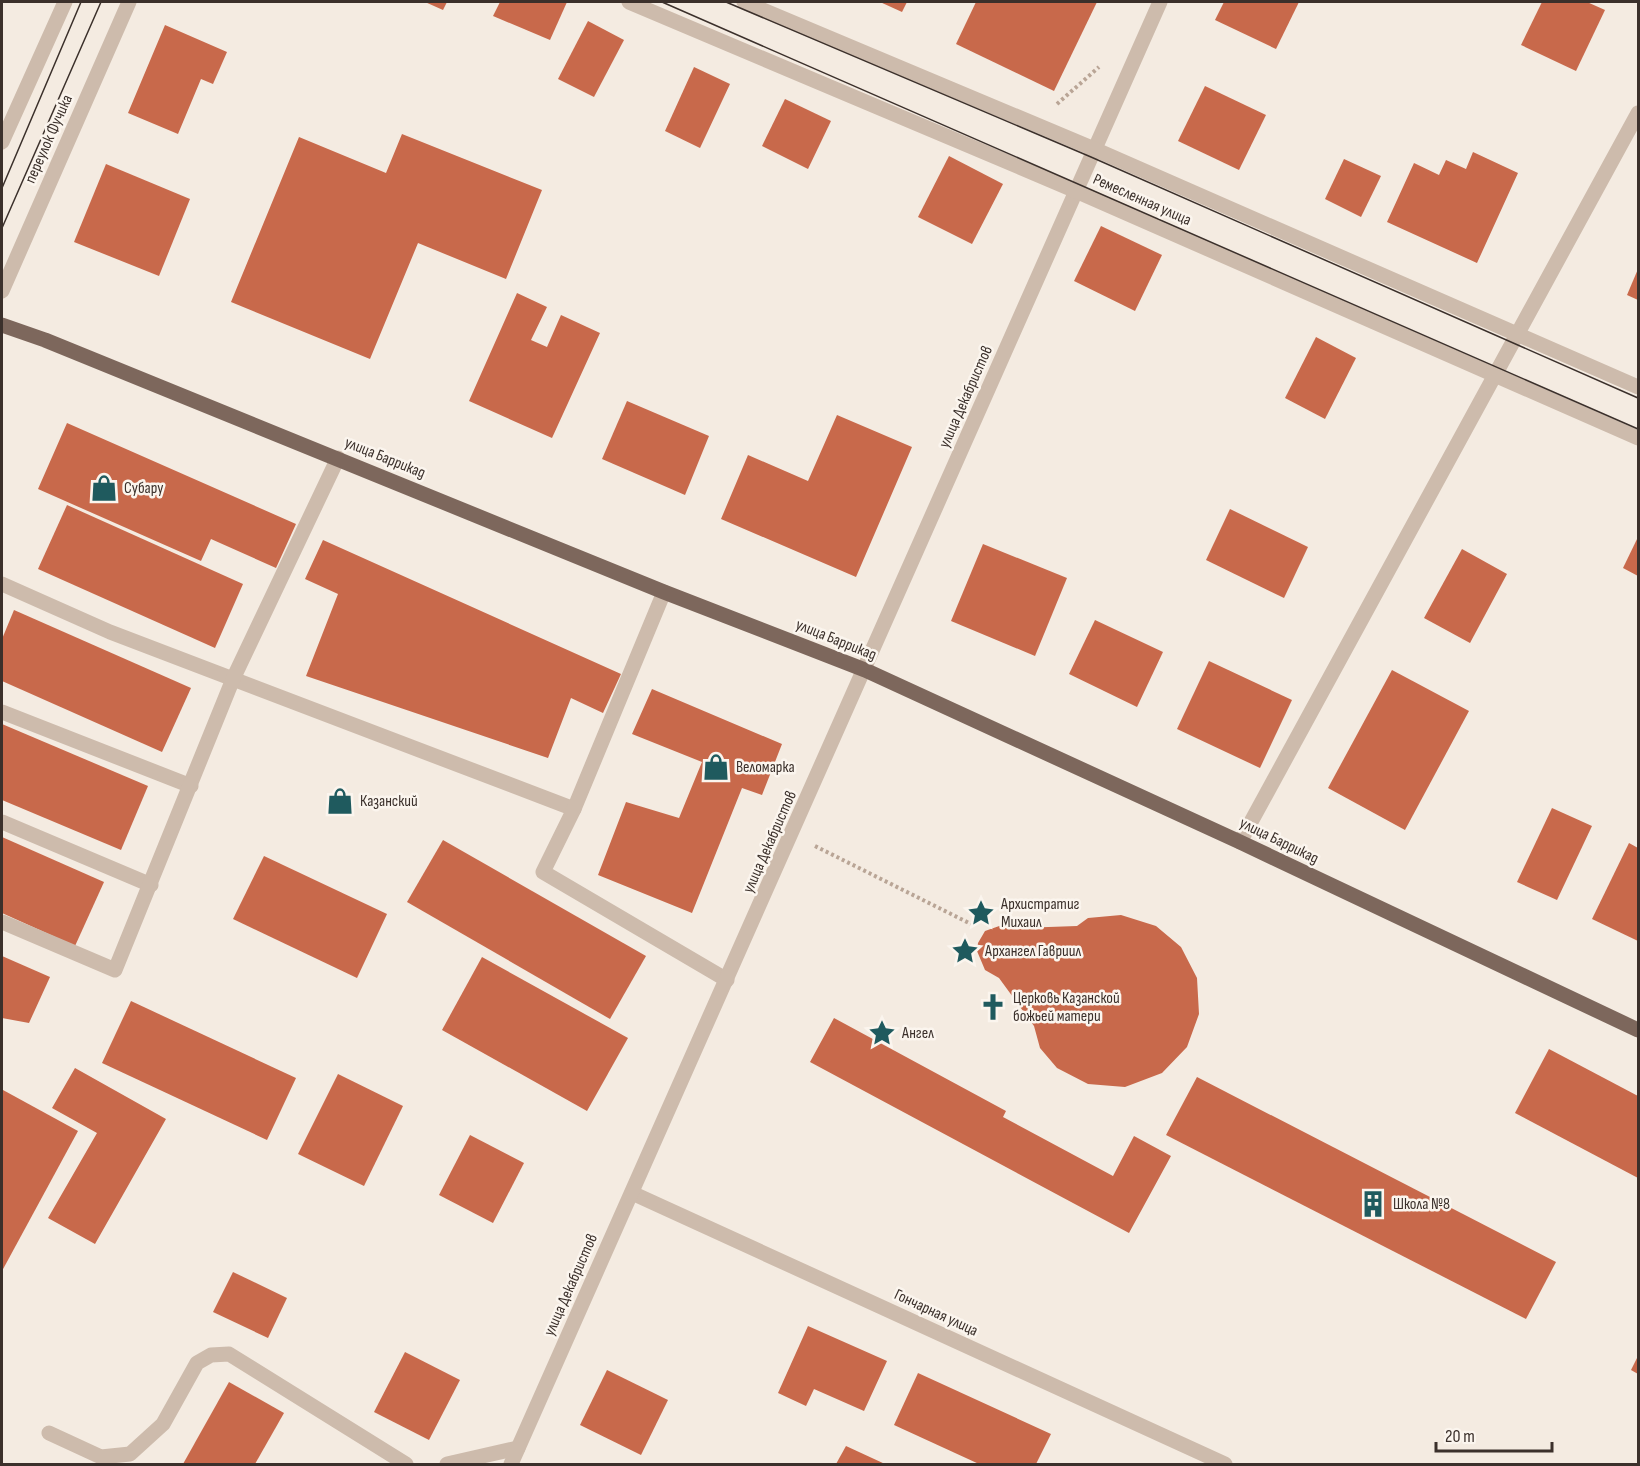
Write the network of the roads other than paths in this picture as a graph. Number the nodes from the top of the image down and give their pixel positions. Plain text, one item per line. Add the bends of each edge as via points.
1 (65, 2) edge
2 (129, 2) edge
3 (629, 2) edge
4 (744, 2) edge
5 (1160, 2) edge
6 (1638, 113) edge
7 (2, 142) edge
8 (1094, 149) junction
9 (1076, 191) junction
10 (2, 291) edge
11 (2, 325) edge
12 (1517, 334) junction
13 (1497, 376) junction
14 (1638, 387) edge
15 (1638, 438) edge
16 (338, 458) junction
17 (2, 584) edge
18 (664, 592) junction
19 (865, 670) junction
20 (232, 679) junction
21 (2, 712) edge
22 (191, 786) junction
23 (574, 810) junction
24 (2, 822) edge
25 (1240, 842) junction
26 (152, 885) junction
27 (2, 922) edge
28 (727, 980) junction
29 (1638, 1030) edge
30 (632, 1193) junction
31 (49, 1433) dead end
32 (518, 1448) junction
33 (406, 1464) edge
34 (447, 1464) edge
35 (511, 1464) edge
36 (1225, 1464) edge

1 - 7 street
2 - 10 street, переулок Фучика
3 - 9 street, Ремесленная улица
4 - 8 street, Ремесленная улица
5 - 8 street, улица Декабристов
6 - 12 street
8 - 9 street, улица Декабристов
8 - 12 street, Ремесленная улица
9 - 13 street, Ремесленная улица
9 - 19 street, улица Декабристов
11 - 16 main road, улица Баррикад
12 - 13 street
12 - 14 street, Ремесленная улица
13 - 15 street, Ремесленная улица
13 - 25 street
16 - 18 main road, улица Баррикад
16 - 20 street
17 - 20 street via 110,632
18 - 19 main road, улица Баррикад
18 - 23 street
19 - 25 main road, улица Баррикад
19 - 28 street, улица Декабристов
20 - 22 street
20 - 23 street
21 - 22 street
22 - 26 street
23 - 28 street via 543,872
24 - 26 street
25 - 29 main road, улица Баррикад
26 - 27 street via 115,970
28 - 30 street, улица Декабристов
30 - 32 street, улица Декабристов
30 - 36 street, Гончарная улица
31 - 33 street via 101,1457 130,1454 163,1424 197,1363 211,1355 230,1354
32 - 34 street
32 - 35 street, улица Декабристов

